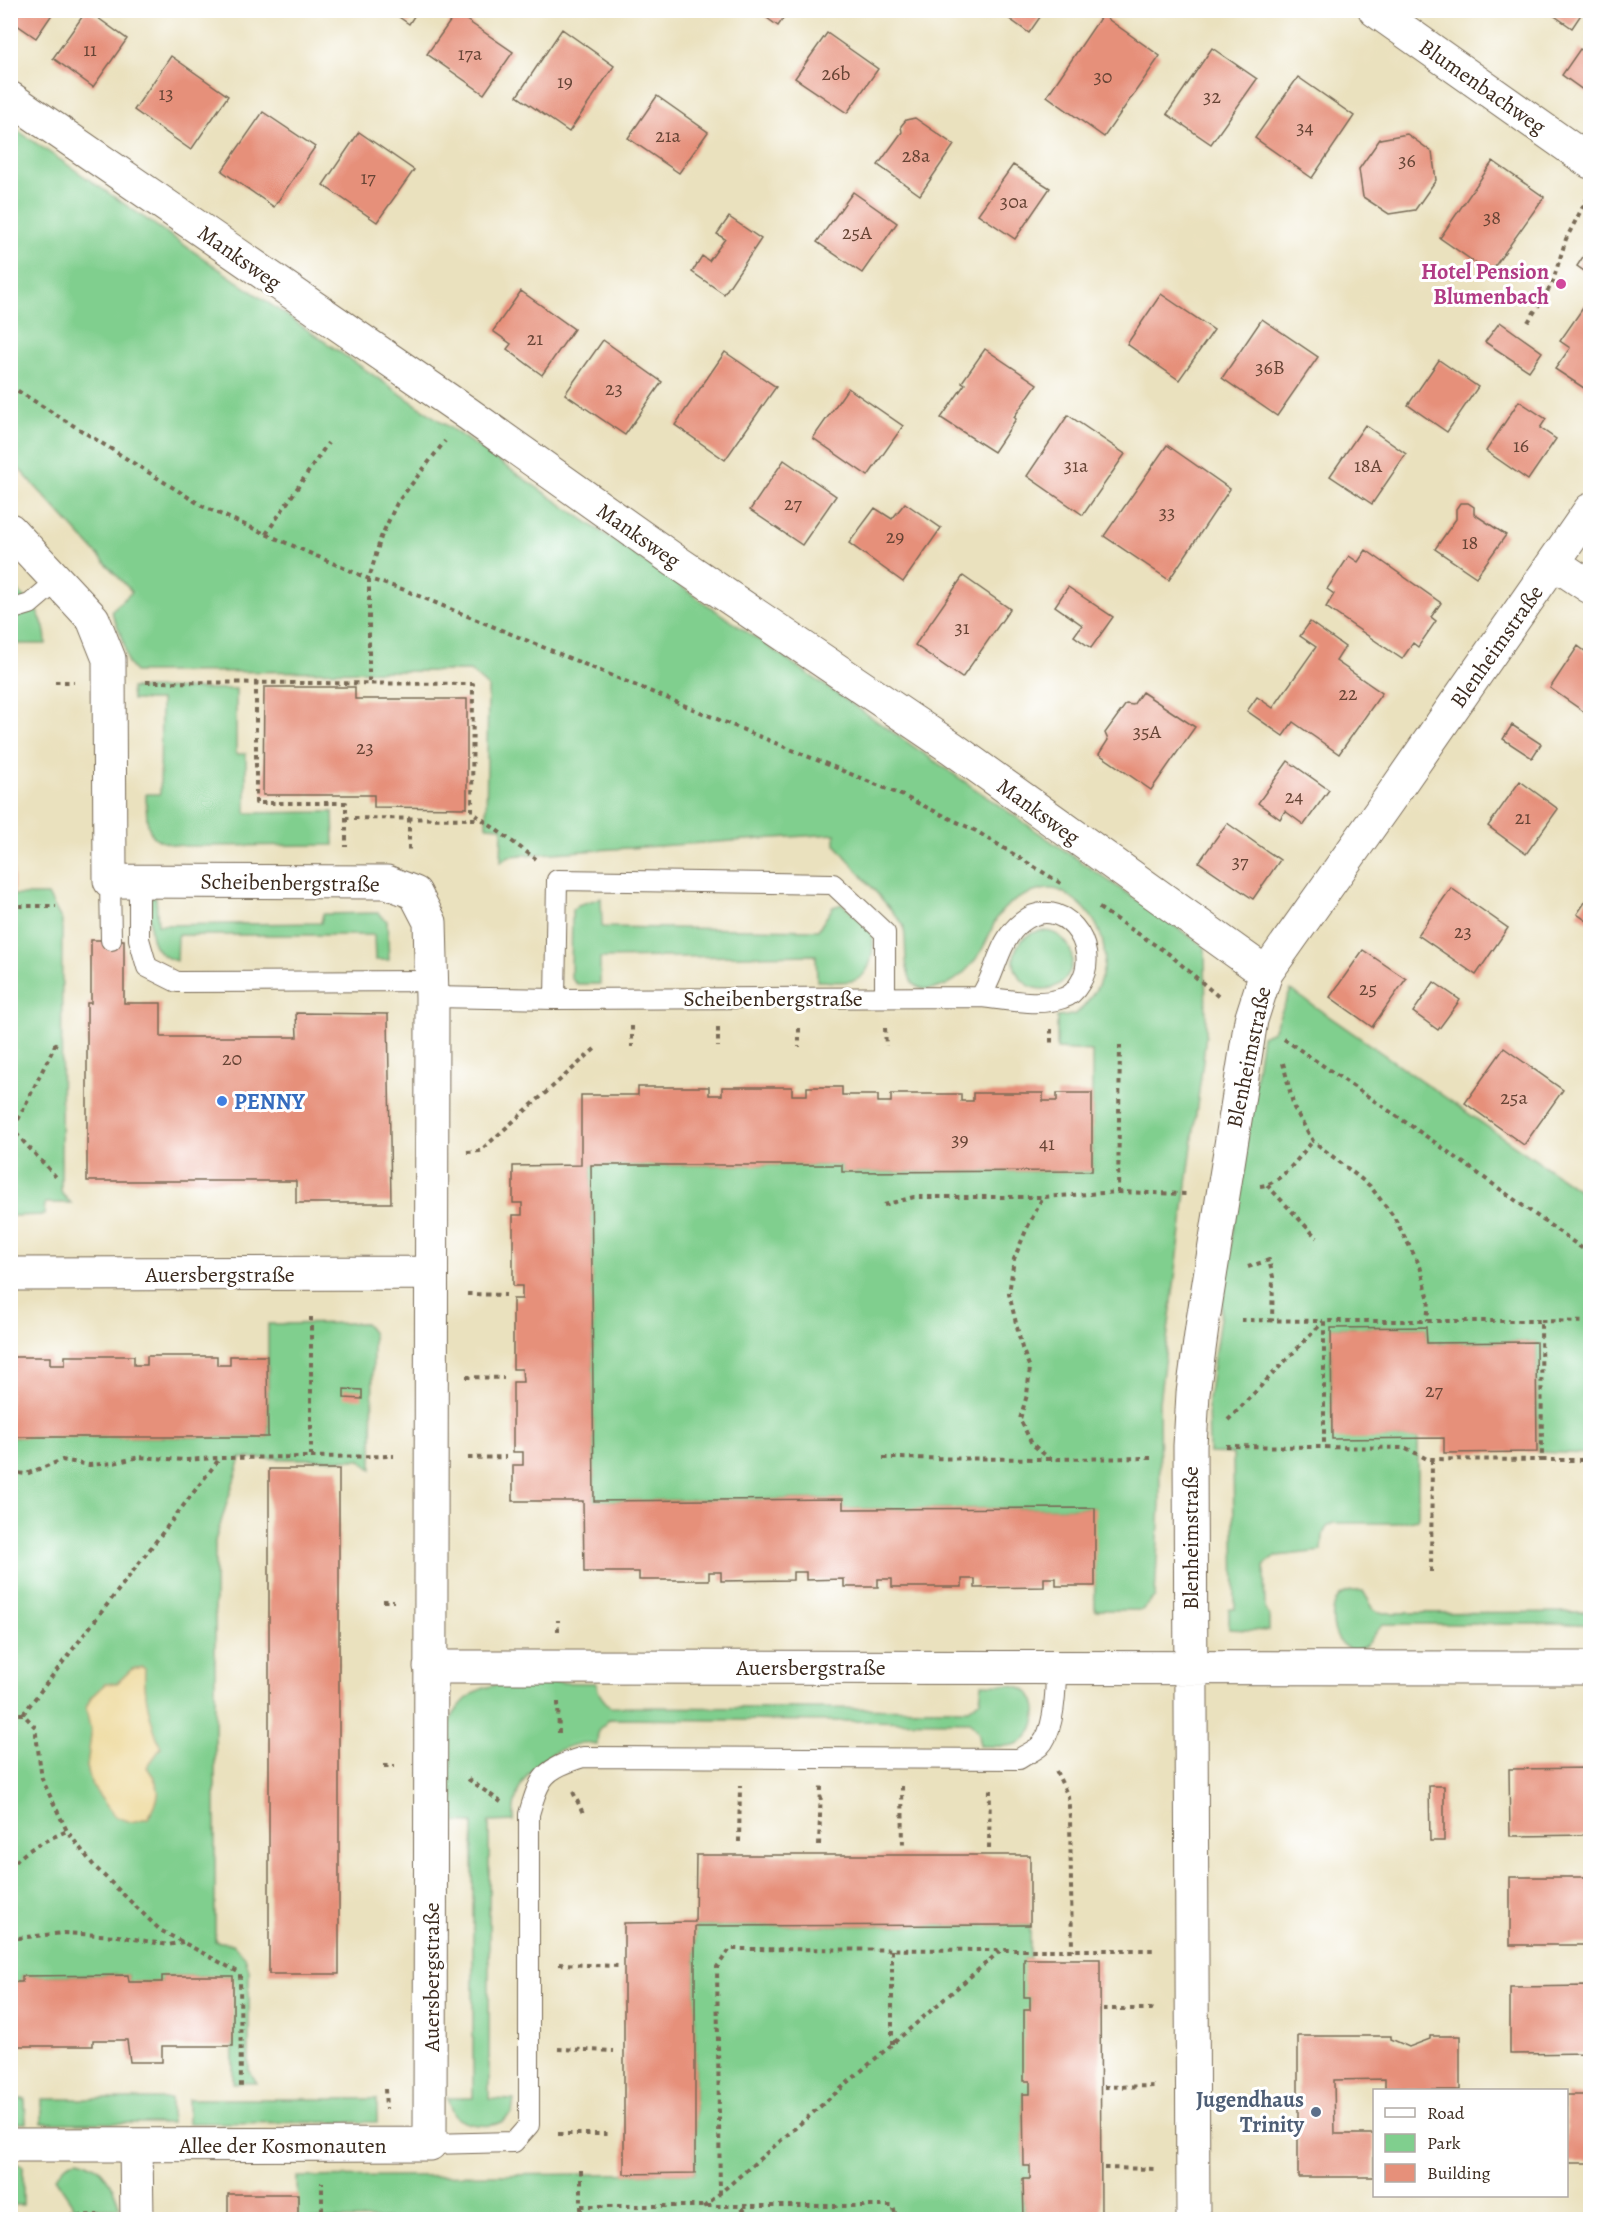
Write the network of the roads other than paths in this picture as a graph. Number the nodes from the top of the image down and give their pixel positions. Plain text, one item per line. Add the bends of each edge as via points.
1 (1375, 10) edge
2 (10, 98) edge
3 (1590, 162) edge
4 (1590, 510) edge
5 (10, 530) edge
6 (1554, 562) junction
7 (57, 580) junction
8 (1590, 587) edge
9 (10, 610) edge
10 (124, 881) junction
11 (111, 940) dead end
12 (1266, 974) junction
13 (432, 989) junction
14 (885, 997) junction
15 (980, 997) junction
16 (555, 999) junction
17 (10, 1274) edge
18 (430, 1274) junction
19 (430, 1667) junction
20 (1191, 1667) junction
21 (1056, 1668) junction
22 (1590, 1668) edge
23 (430, 2144) junction
24 (10, 2145) edge
25 (136, 2145) junction
26 (123, 2217) edge
27 (1193, 2220) edge

1 - 3 street, Blumenbachweg
2 - 12 street, Manksweg via 674,560 952,748
4 - 6 street, Blenheimstraße
5 - 7 street
6 - 8 street
6 - 12 street, Blenheimstraße
7 - 9 lane via 30,604
7 - 10 street via 93,619 109,659
10 - 11 lane
10 - 13 lane via 147,967 177,982
10 - 13 street, Scheibenbergstraße via 387,882 415,893 430,922
12 - 20 street, Blenheimstraße via 1251,1020 1222,1190 1185,1450
13 - 16 lane, Scheibenbergstraße
13 - 18 street, Auersbergstraße
14 - 15 lane, Scheibenbergstraße
14 - 16 lane, Scheibenbergstraße
14 - 16 lane via 885,933 833,884 557,880
15 - 15 lane, Scheibenbergstraße via 990,984 1002,946 1034,914 1058,915 1080,933 1087,963 1083,979 1066,998 1050,1002
17 - 18 street, Auersbergstraße
18 - 19 street, Auersbergstraße
19 - 21 street, Auersbergstraße
19 - 23 street, Auersbergstraße
20 - 21 street, Auersbergstraße
20 - 22 street
20 - 27 street, Blenheimstraße
21 - 23 lane via 1056,1701 1049,1726 1041,1745 1019,1759 583,1757 549,1772 538,1785 529,1814 529,2125 514,2142
23 - 25 street, Allee der Kosmonauten
24 - 25 street, Allee der Kosmonauten
25 - 26 street

